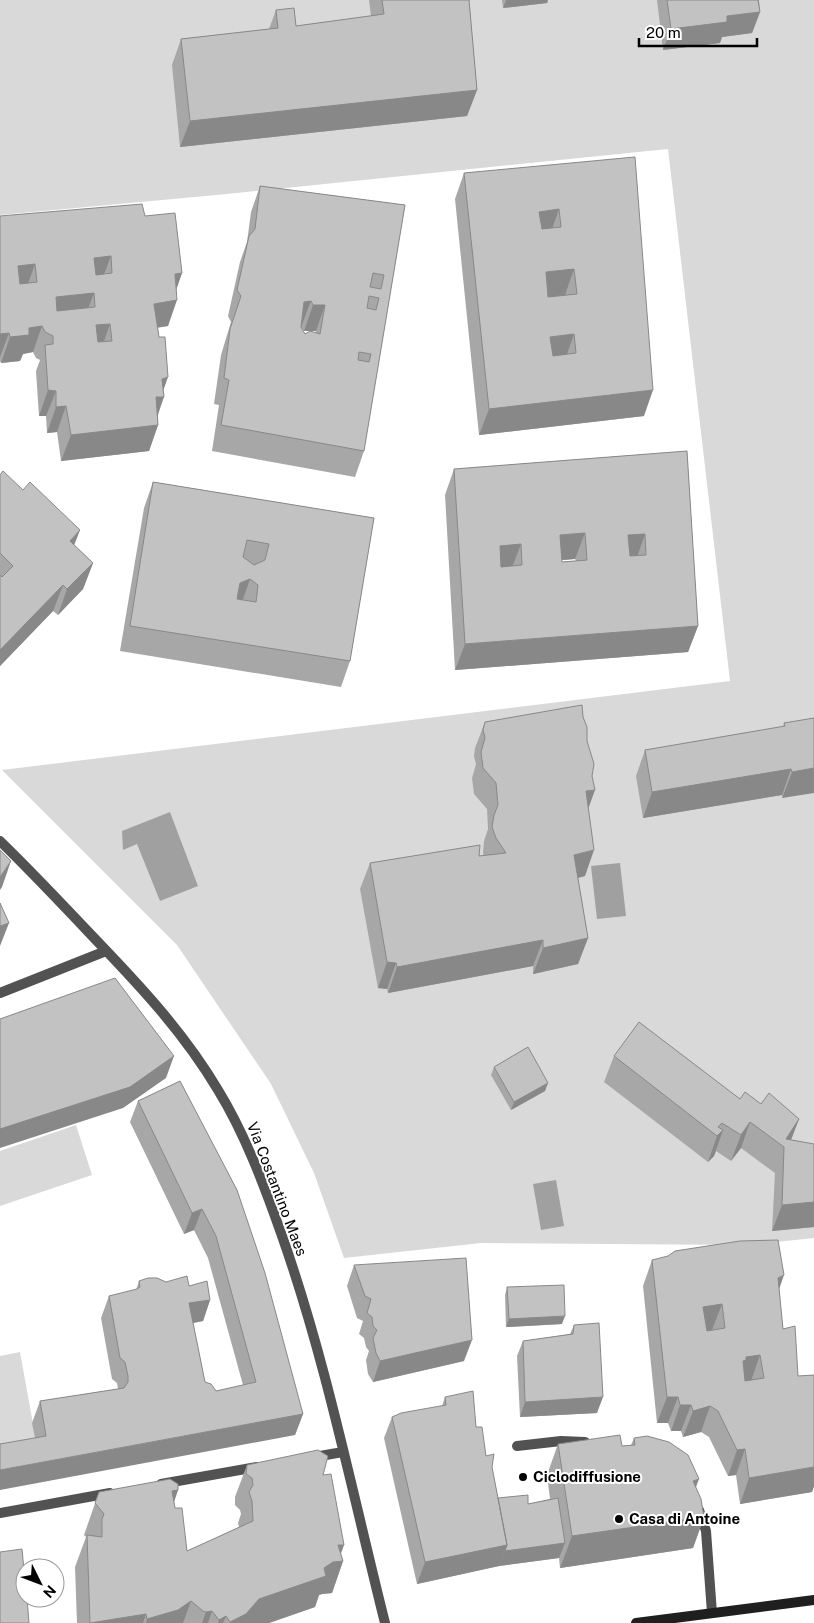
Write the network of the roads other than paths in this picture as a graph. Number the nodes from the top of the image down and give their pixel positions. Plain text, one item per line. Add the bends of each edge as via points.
1 (0, 841) edge
2 (106, 951) junction
3 (0, 993) edge
4 (593, 1443) edge
5 (517, 1446) dead end
6 (343, 1452) junction
7 (304, 1458) edge
8 (265, 1466) edge
9 (147, 1486) edge
10 (118, 1492) edge
11 (695, 1499) edge
12 (0, 1513) edge
13 (814, 1600) edge
14 (712, 1612) junction
15 (385, 1623) edge
16 (636, 1623) edge

1 - 2 street, Via Costantino Maes
2 - 3 street
2 - 6 street, Via Costantino Maes via 168,1018 219,1091 235,1122 286,1248 325,1376
4 - 5 street via 561,1441
6 - 7 street
6 - 15 street, Via Costantino Maes
8 - 9 street
10 - 12 street
11 - 14 street via 706,1531
13 - 14 street
14 - 16 street

